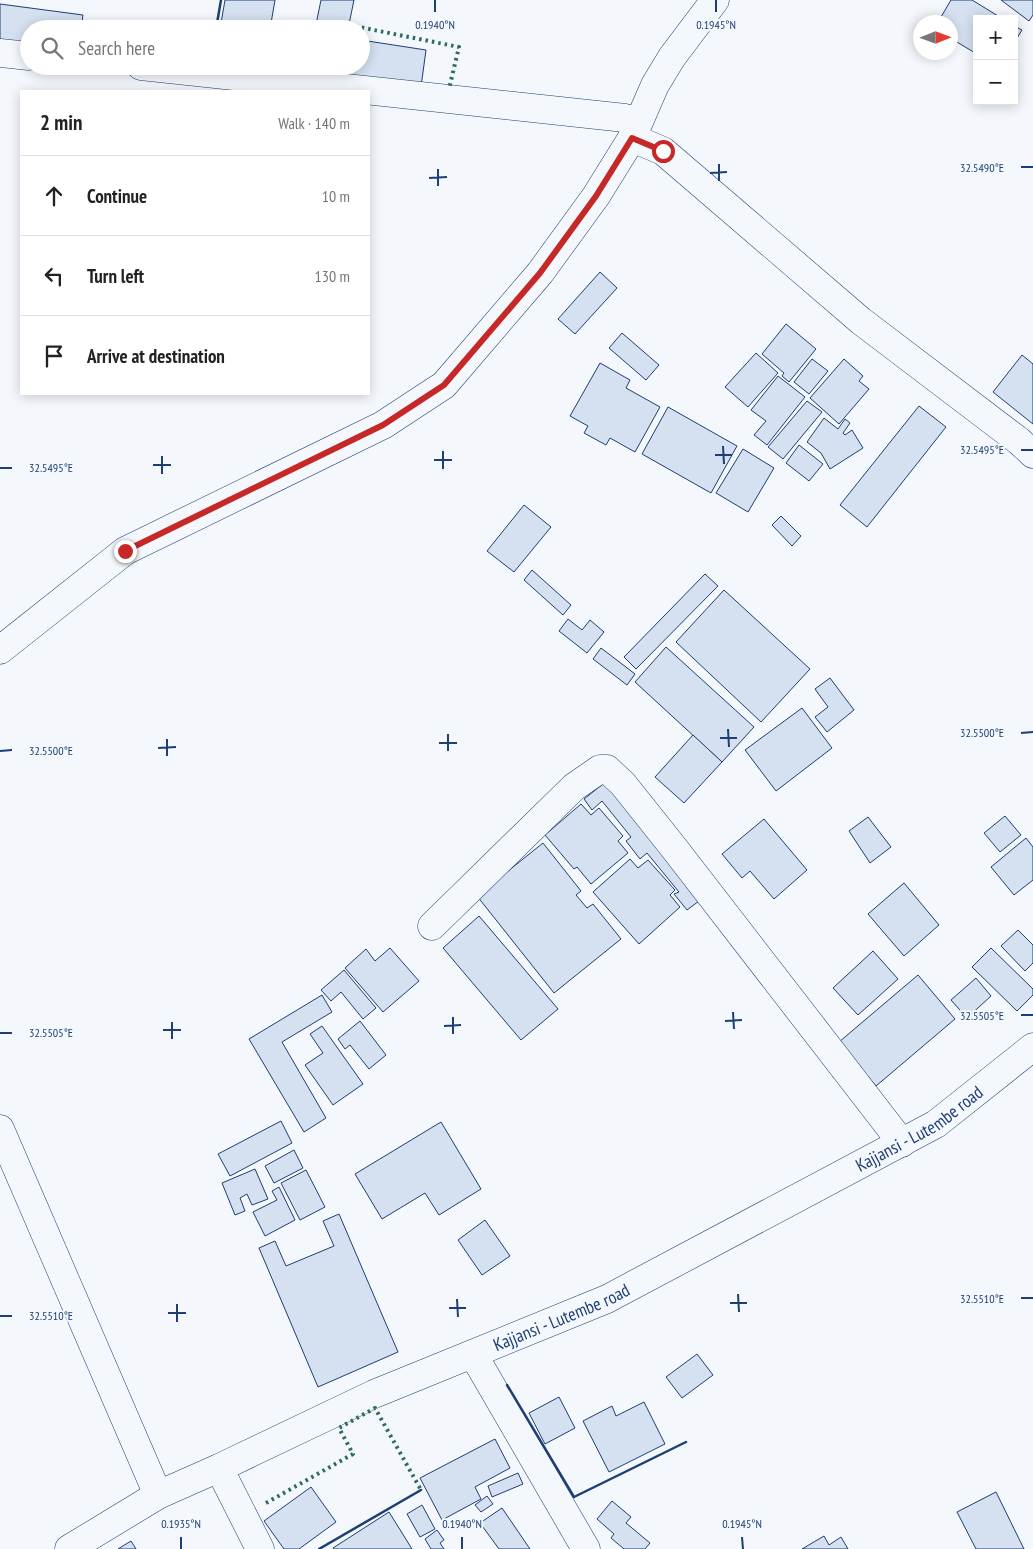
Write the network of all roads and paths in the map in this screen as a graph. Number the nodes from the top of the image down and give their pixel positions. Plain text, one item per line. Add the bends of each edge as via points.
1 (715, 0) edge
2 (0, 54) edge
3 (20, 55) edge
4 (225, 75) edge
5 (364, 90) edge
6 (370, 91) edge
7 (635, 130) junction
8 (1033, 454) edge
9 (0, 650) edge
10 (432, 926) dead end
11 (1033, 1047) edge
12 (0, 1129) edge
13 (902, 1143) junction
14 (473, 1354) junction
15 (219, 1468) junction
16 (158, 1495) junction
17 (68, 1549) edge
18 (260, 1549) edge
19 (586, 1549) edge

1 - 7 street via 672,57
2 - 3 street
4 - 5 street
6 - 7 street via 625,118
7 - 8 street via 861,321
7 - 9 street via 596,196 540,273 444,385 383,425 125,551
10 - 13 street via 574,787 600,769 607,769 623,784 674,848
11 - 13 street, Kajjansi - Lutembe road via 936,1124
12 - 16 street
13 - 14 street, Kajjansi - Lutembe road via 608,1299
14 - 15 street, Kajjansi - Lutembe road via 374,1394
14 - 19 street
15 - 16 street, Kajjansi - Lutembe road
15 - 18 street
16 - 17 street, Kajjansi - Lutembe road

